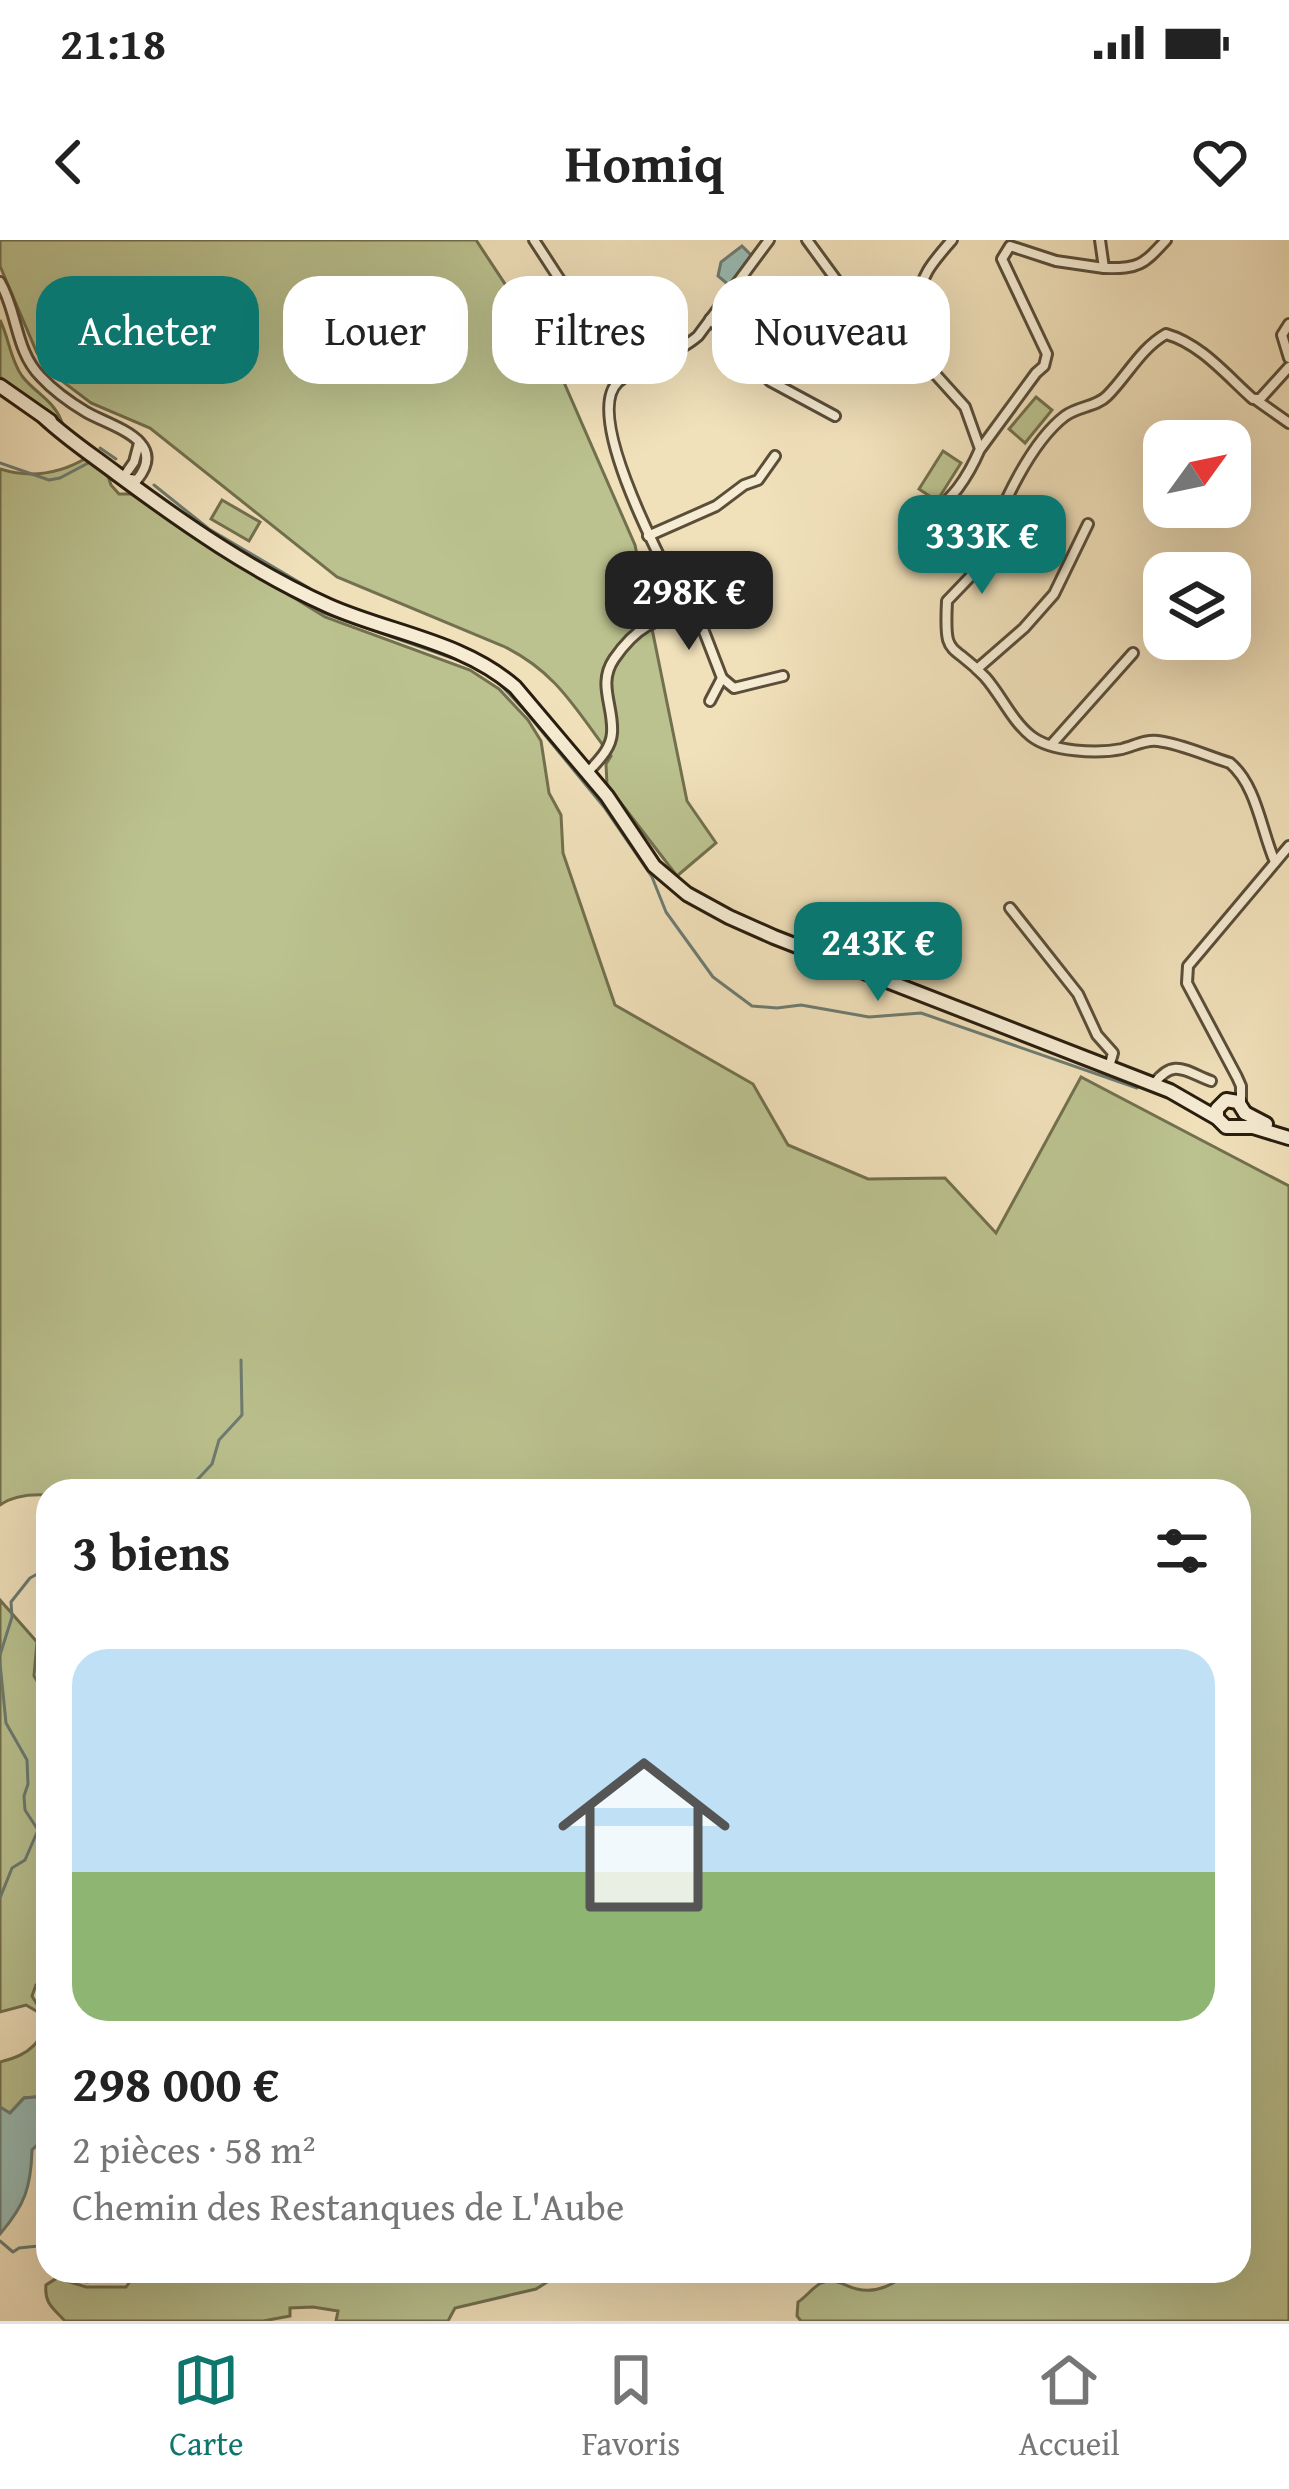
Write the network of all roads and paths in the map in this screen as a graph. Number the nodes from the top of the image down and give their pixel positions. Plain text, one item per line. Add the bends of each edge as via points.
1 (534, 240) edge
2 (769, 240) edge
3 (807, 240) edge
4 (952, 240) edge
5 (1100, 240) edge
6 (1166, 240) edge
7 (1104, 268) junction
8 (557, 276) edge
9 (833, 276) edge
10 (924, 276) edge
11 (0, 282) edge
12 (710, 319) junction
13 (1289, 324) edge
14 (688, 344) edge
15 (1289, 362) edge
16 (616, 384) edge
17 (944, 384) edge
18 (0, 386) edge
19 (1254, 398) junction
20 (835, 416) dead end
21 (44, 417) junction
22 (1289, 423) edge
23 (980, 449) junction
24 (776, 456) dead end
25 (132, 479) junction
26 (1088, 524) dead end
27 (648, 536) junction
28 (982, 554) junction
29 (680, 597) junction
30 (1132, 652) dead end
31 (976, 669) junction
32 (783, 676) dead end
33 (722, 678) junction
34 (710, 700) dead end
35 (1051, 745) junction
36 (588, 772) junction
37 (1289, 846) edge
38 (1275, 862) junction
39 (1010, 908) dead end
40 (1109, 1066) junction
41 (1237, 1077) junction
42 (1210, 1082) dead end
43 (1154, 1084) junction
44 (1221, 1108) junction
45 (1243, 1108) junction
46 (1235, 1127) junction
47 (1289, 1136) edge

1 - 8 street
2 - 12 street
3 - 9 street
4 - 10 street
5 - 7 street
6 - 7 street via 1143,264
7 - 23 street via 1010,246 1002,259 1047,354
11 - 25 street via 40,377 139,441 146,469
12 - 14 street
12 - 20 street via 770,381
13 - 15 street via 1282,335
15 - 19 street
16 - 27 street via 608,412
17 - 23 street via 965,407
18 - 21 main road
19 - 22 street
19 - 28 street via 1200,351 1166,334 1101,402 1062,418 1015,481
21 - 25 main road
21 - 25 main road
23 - 28 street via 930,522 934,532
24 - 27 street via 758,480
25 - 36 main road via 274,578 490,668
26 - 31 street via 1054,594
27 - 29 street
28 - 31 street via 946,602 946,641
29 - 33 street via 693,603
29 - 36 street via 672,615 627,641 609,665 612,732
30 - 35 street
31 - 35 street via 1034,739
32 - 33 street via 734,688
33 - 34 street
35 - 38 street via 1118,750 1154,740 1230,763 1250,790
36 - 40 main road via 654,866 687,894 774,937
37 - 38 street
38 - 41 street via 1188,966 1187,983
39 - 40 street via 1078,994 1113,1053
40 - 43 main road
41 - 44 street
41 - 45 street
42 - 43 street via 1177,1068
43 - 44 main road
44 - 45 main road via 1234,1100
44 - 46 main road via 1226,1127
45 - 46 main road
45 - 47 main road
46 - 47 main road

